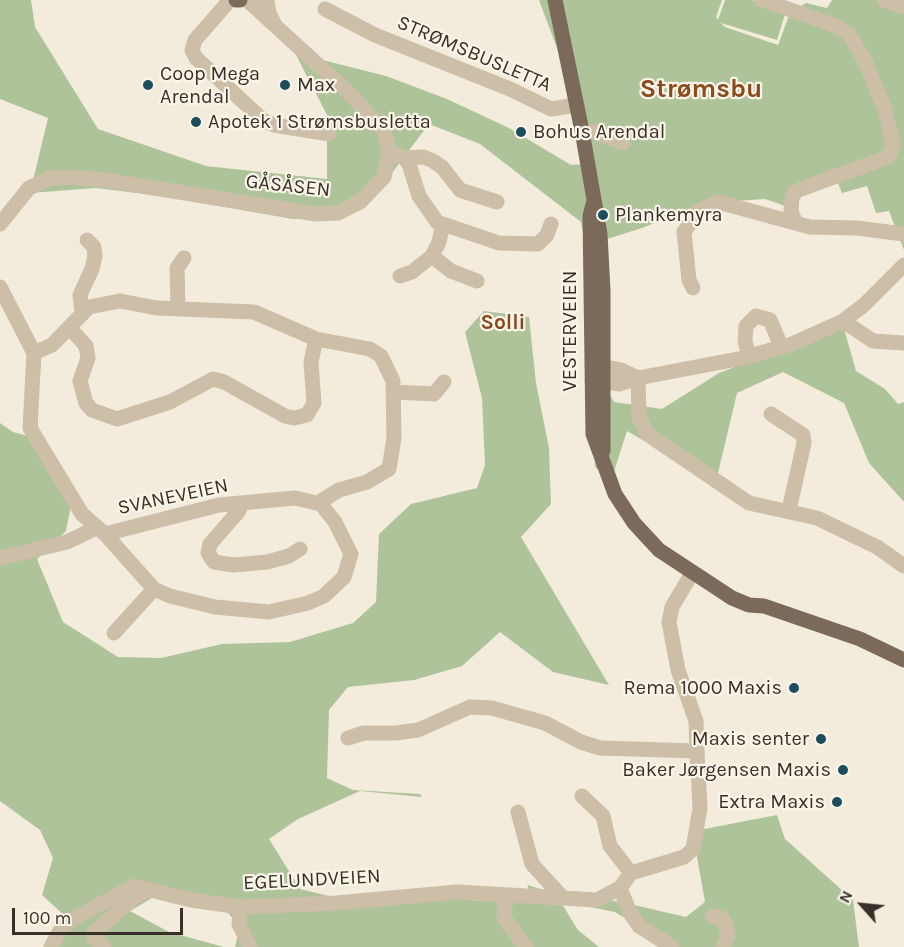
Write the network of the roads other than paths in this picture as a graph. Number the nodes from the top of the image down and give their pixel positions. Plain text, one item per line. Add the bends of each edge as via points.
1 (212, 0) edge
2 (230, 0) edge
3 (247, 0) edge
4 (267, 0) edge
5 (555, 0) edge
6 (762, 0) edge
7 (884, 0) edge
8 (904, 7) edge
9 (325, 9) dead end
10 (209, 22) junction
11 (277, 28) junction
12 (577, 105) junction
13 (582, 131) junction
14 (329, 134) dead end
15 (623, 143) dead end
16 (388, 150) junction
17 (404, 158) junction
18 (497, 202) dead end
19 (796, 223) junction
20 (0, 224) edge
21 (443, 224) junction
22 (551, 224) dead end
23 (904, 234) edge
24 (87, 240) dead end
25 (432, 256) junction
26 (184, 258) dead end
27 (904, 266) edge
28 (400, 276) dead end
29 (477, 281) dead end
30 (0, 287) edge
31 (693, 288) dead end
32 (178, 309) junction
33 (82, 311) junction
34 (843, 321) junction
35 (69, 327) junction
36 (316, 339) junction
37 (904, 343) edge
38 (781, 346) junction
39 (34, 353) junction
40 (749, 356) junction
41 (598, 373) junction
42 (638, 378) junction
43 (444, 382) dead end
44 (394, 392) junction
45 (771, 414) dead end
46 (318, 503) junction
47 (242, 504) junction
48 (789, 510) junction
49 (101, 531) junction
50 (300, 549) dead end
51 (0, 558) edge
52 (904, 566) edge
53 (692, 573) junction
54 (154, 588) junction
55 (114, 633) dead end
56 (904, 660) edge
57 (348, 738) dead end
58 (697, 751) junction
59 (582, 796) dead end
60 (518, 812) dead end
61 (630, 873) junction
62 (620, 888) junction
63 (148, 890) junction
64 (510, 895) junction
65 (563, 898) junction
66 (240, 907) junction
67 (712, 916) dead end
68 (51, 947) edge
69 (104, 947) edge
70 (250, 947) edge
71 (526, 947) edge
72 (672, 947) edge
73 (723, 947) edge

1 - 10 street
2 - 10 street
3 - 11 street
4 - 11 street via 268,13
5 - 12 main road, VESTERVEIEN
6 - 19 street via 848,33 864,59 885,109 893,146 888,157 796,191 791,212
7 - 8 street
9 - 12 street, STRØMSBUSLETTA via 375,35 551,109
10 - 14 street via 193,45 196,58 259,117 274,125
11 - 16 street via 366,109 382,130
12 - 13 main road, VESTERVEIEN
13 - 15 street
13 - 41 main road, VESTERVEIEN via 600,234
16 - 17 street
16 - 20 street, GÅSÅSEN via 384,177 350,209 338,213 293,211 104,180 63,177 28,188
17 - 18 street via 424,157 433,161 460,190
17 - 21 street via 424,206
19 - 23 street
19 - 31 street via 718,202 698,211 684,232
21 - 22 street via 499,243 538,244
21 - 25 street
24 - 33 street via 94,247 95,256 80,296
25 - 28 street
25 - 29 street via 451,271
26 - 32 street via 177,268
27 - 34 street
30 - 39 street
32 - 33 street via 120,301
32 - 36 street via 254,312
33 - 35 street
34 - 37 street via 873,341
34 - 38 street via 822,333
35 - 36 street via 86,346 88,358 80,381 86,403 92,410 117,419 170,402 213,379 285,416 307,414 314,403 311,362
35 - 39 street via 52,345
36 - 44 street via 376,352 386,364
38 - 40 street
38 - 40 street via 770,320 756,316 746,326 744,341
39 - 49 street via 30,429 82,514
40 - 42 street
41 - 42 street via 620,384
41 - 53 main road, VESTERVEIEN via 602,457 615,494 659,550
42 - 48 street via 639,417 646,432 743,500 761,507
43 - 44 street via 434,394
44 - 46 street via 389,469
45 - 48 street via 803,435
46 - 47 street, SVANEVEIEN via 295,498
46 - 54 street, SVANEVEIEN via 335,522 351,554 344,577 324,596 308,603 258,612 188,601
47 - 49 street, SVANEVEIEN via 219,505
47 - 50 street via 210,544 208,553 214,562 267,562
48 - 52 street via 817,518 872,544
49 - 51 street
49 - 54 street, SVANEVEIEN
53 - 56 main road, VESTERVEIEN via 719,588 728,587 764,606 860,639
53 - 58 street via 672,607 669,622 678,670 696,721
54 - 55 street
57 - 58 street via 364,733 418,730 470,708 492,708 545,723 600,748
58 - 61 street via 700,808 693,849 684,857
59 - 61 street via 603,816 610,846
60 - 65 street via 532,864
61 - 62 street
62 - 65 street, EGELUNDVEIEN via 597,900
62 - 72 street via 639,926
63 - 66 street, EGELUNDVEIEN
63 - 68 street, EGELUNDVEIEN via 134,886 73,919 61,929
63 - 69 street via 94,932
64 - 65 street, EGELUNDVEIEN
64 - 66 street, EGELUNDVEIEN via 457,892
64 - 71 street via 504,918
66 - 70 street via 239,924
67 - 73 street via 725,923 728,936

